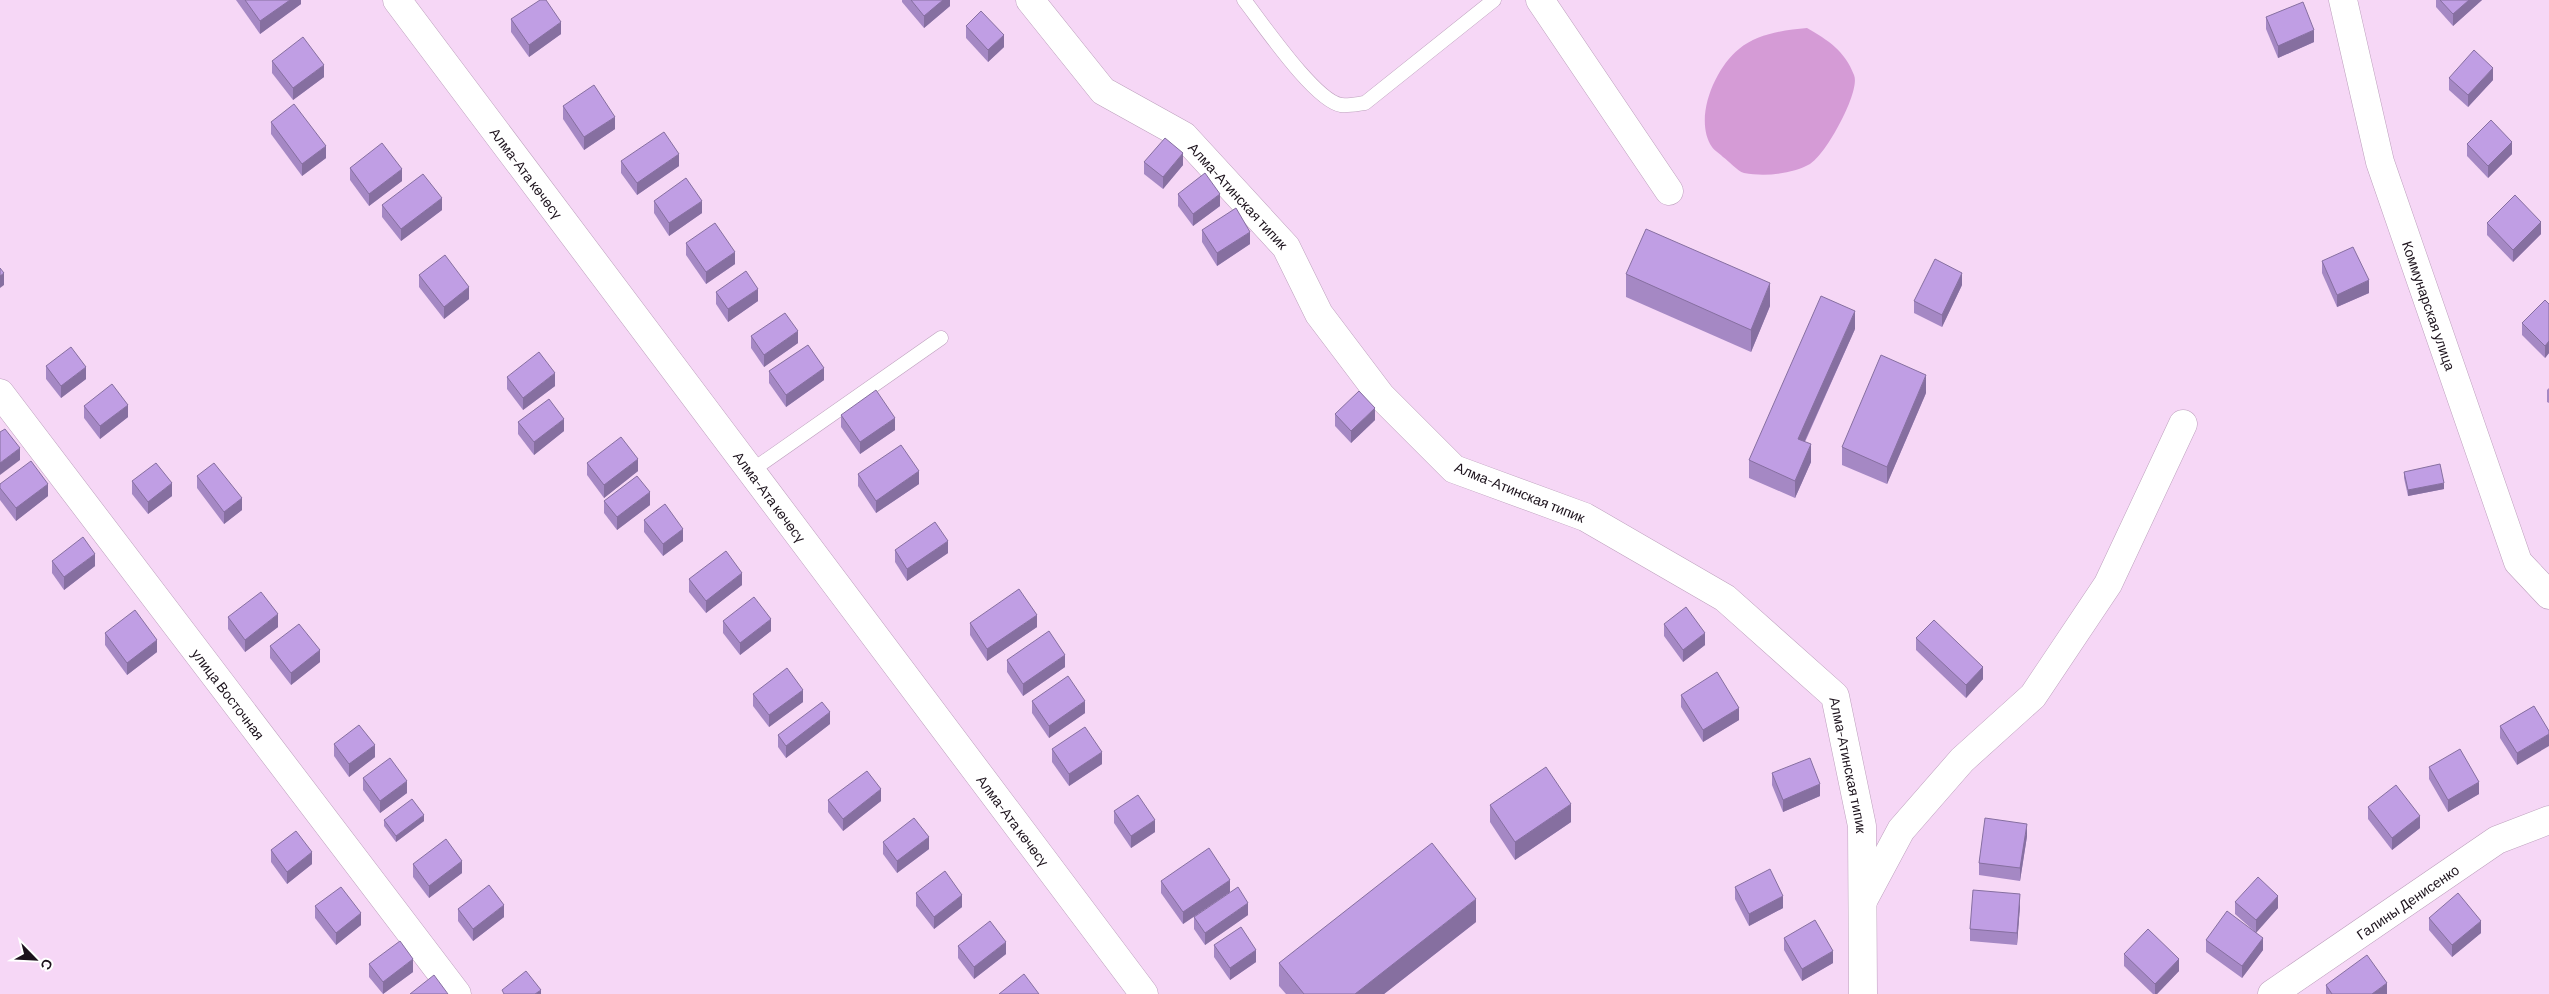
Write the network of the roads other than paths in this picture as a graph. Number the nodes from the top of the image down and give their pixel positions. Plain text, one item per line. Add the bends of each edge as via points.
1 (397, 0) edge
2 (1030, 0) edge
3 (1244, 0) edge
4 (1494, 0) edge
5 (1540, 0) edge
6 (2343, 0) edge
7 (1668, 191) dead end
8 (941, 338) dead end
9 (0, 393) edge
10 (2183, 424) dead end
11 (751, 471) junction
12 (2549, 595) edge
13 (2549, 820) edge
14 (1862, 902) junction
15 (457, 994) edge
16 (1144, 994) edge
17 (1863, 994) edge
18 (2272, 994) edge

1 - 11 main road, Алма-Ата көчөсү
2 - 14 main road, Алма-Атинская типик via 1103,91 1184,136 1286,247 1319,314 1381,396 1454,469 1585,517 1725,598 1835,696 1862,826
3 - 4 lane via 1303,75 1323,96 1341,105 1364,103
5 - 7 main road
6 - 12 main road, Коммунарская улица via 2380,162 2518,562
8 - 11 lane
9 - 15 main road, улица Восточная
10 - 14 main road via 2108,584 2033,696 1962,760 1901,830
11 - 16 main road, Алма-Ата көчөсү
13 - 18 main road, Галины Денисенко via 2497,840
14 - 17 main road, Алма-Атинская типик

